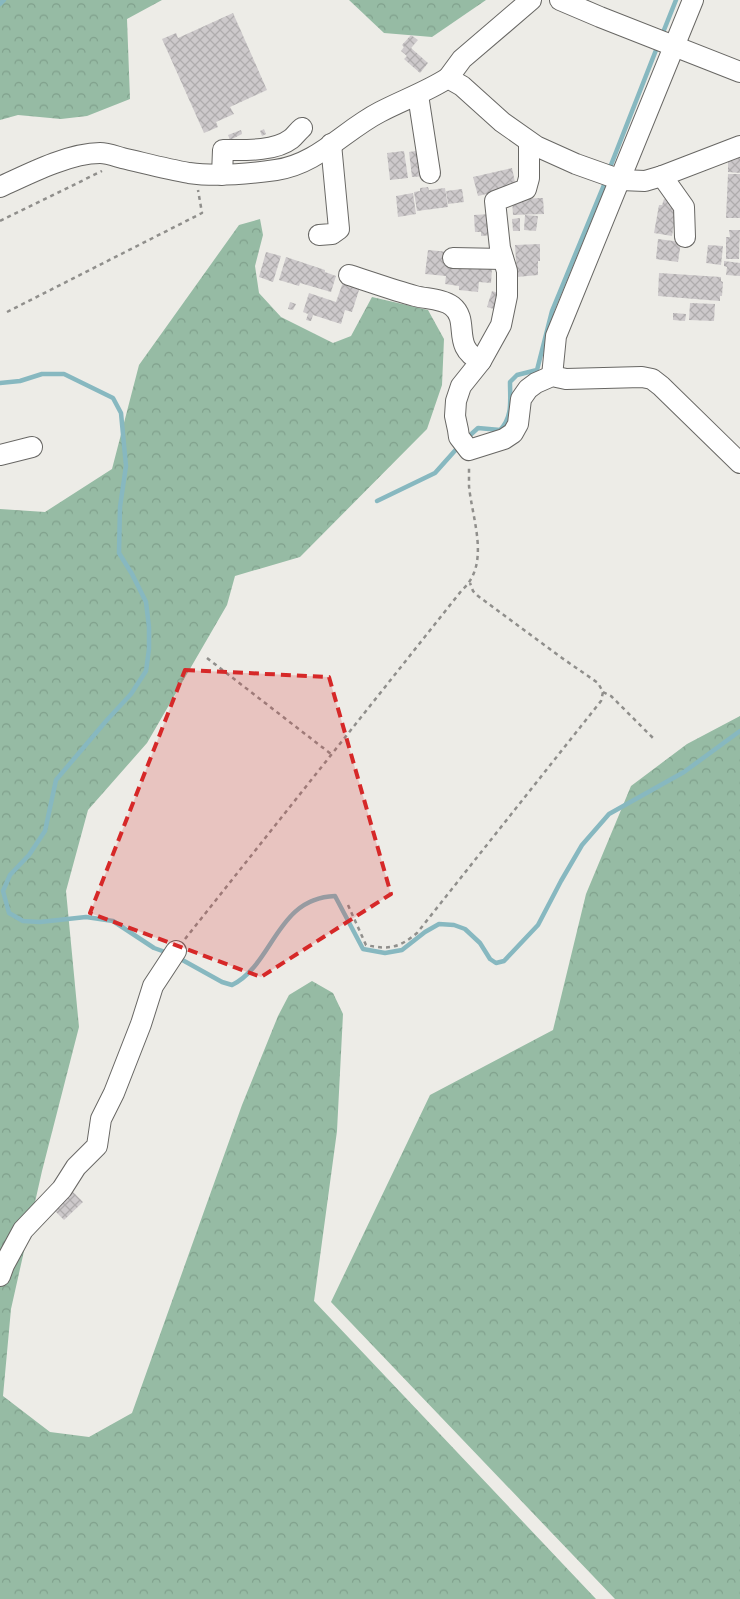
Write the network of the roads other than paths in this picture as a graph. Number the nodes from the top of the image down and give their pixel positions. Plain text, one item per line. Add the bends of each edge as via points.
1 (531, 0) edge
2 (560, 0) edge
3 (693, 0) edge
4 (666, 42) junction
5 (740, 72) edge
6 (448, 78) junction
7 (418, 95) junction
8 (302, 128) dead end
9 (529, 142) junction
10 (331, 144) junction
11 (740, 146) edge
12 (430, 173) dead end
13 (212, 174) junction
14 (611, 176) junction
15 (662, 176) junction
16 (0, 187) edge
17 (319, 235) dead end
18 (685, 237) dead end
19 (453, 258) dead end
20 (503, 259) junction
21 (349, 274) dead end
22 (481, 361) junction
23 (552, 376) junction
24 (32, 448) dead end
25 (0, 454) edge
26 (740, 463) edge
27 (174, 954) road end
28 (0, 1276) edge

1 - 6 street via 462,59
2 - 4 street
3 - 4 street
4 - 5 street
4 - 14 street
6 - 7 street
6 - 9 street
7 - 10 street via 380,112
7 - 12 street
8 - 13 street via 281,144 253,150 223,150
9 - 14 street via 568,161
9 - 20 street via 530,178 526,189 495,201
10 - 13 street via 308,161 294,166
10 - 17 street via 339,229 332,234
11 - 15 street
13 - 16 street via 190,173 101,153 72,158 36,170
14 - 15 street via 632,182
14 - 23 street via 609,205 556,336
15 - 18 street via 684,207
19 - 20 street
20 - 22 street via 507,271 507,296 501,325
21 - 22 street via 454,307 459,314 466,350
22 - 23 street via 461,386 456,401 455,416 465,444 504,439 513,433 518,424 521,399 536,383
23 - 26 street via 566,380 642,376 652,380
24 - 25 street
27 - 28 street via 153,986 141,1024 101,1120 97,1146 23,1230

